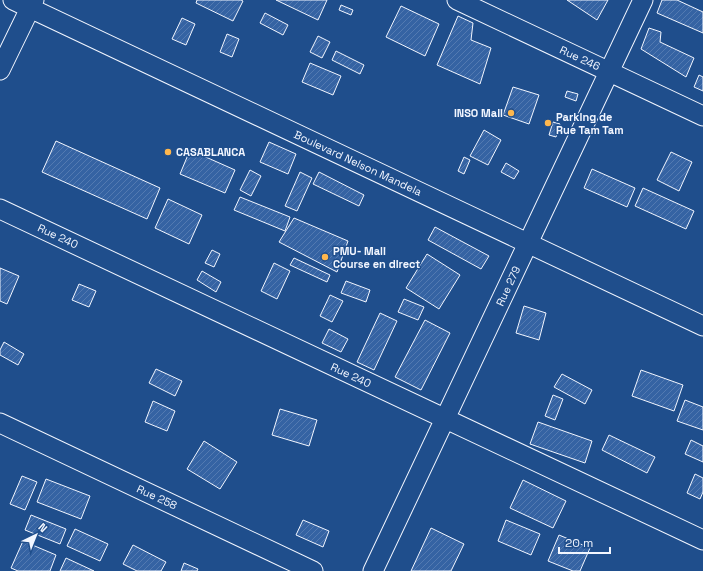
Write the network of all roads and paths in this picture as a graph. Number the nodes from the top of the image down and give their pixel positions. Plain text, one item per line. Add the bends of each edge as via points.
1 (457, 0) edge
2 (643, 0) edge
3 (26, 3) edge
4 (0, 70) edge
5 (609, 72) junction
6 (703, 116) edge
7 (0, 208) edge
8 (528, 244) junction
9 (703, 326) edge
10 (445, 419) junction
11 (0, 423) edge
12 (703, 540) edge
13 (313, 571) edge
14 (373, 571) edge

1 - 5 street, Rue 246
2 - 5 street, Rue 279
3 - 4 street
3 - 8 street, Boulevard Nelson Mandela
5 - 6 street, Rue 246
5 - 8 street, Rue 279
7 - 10 street, Rue 240
8 - 9 street, Boulevard Nelson Mandela
8 - 10 street, Rue 279
10 - 12 street, Rue 240
10 - 14 street, Rue 279
11 - 13 street, Rue 258

